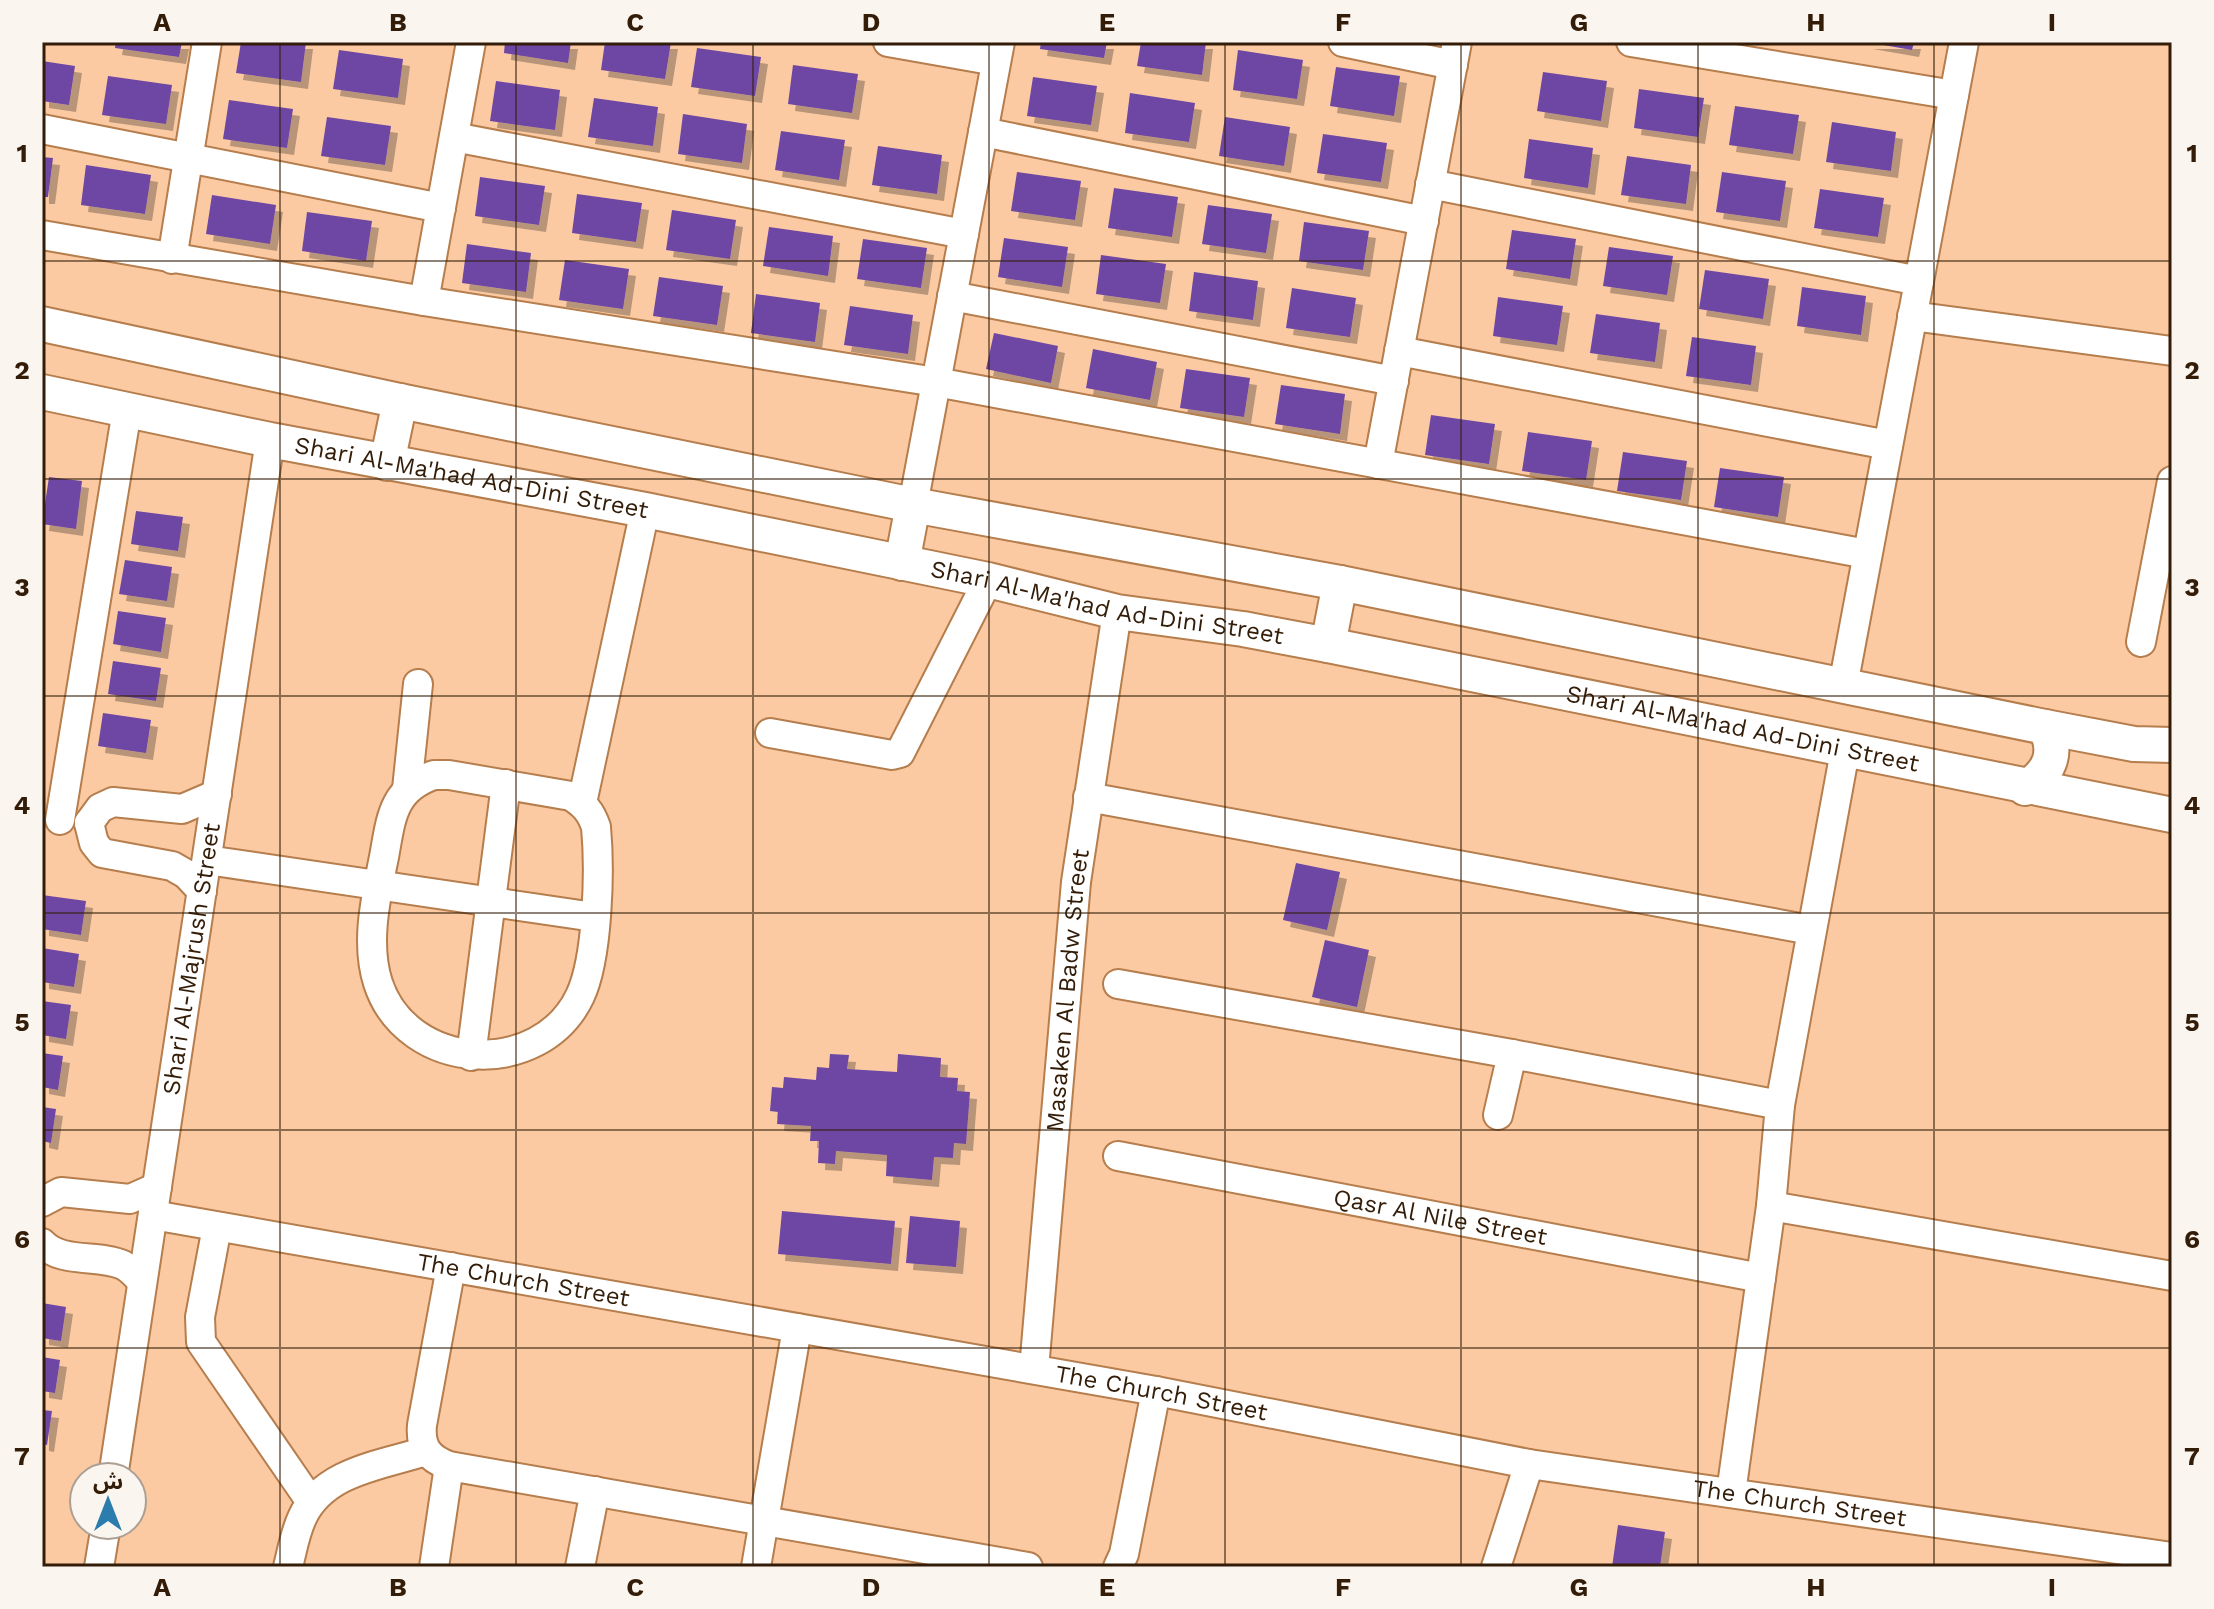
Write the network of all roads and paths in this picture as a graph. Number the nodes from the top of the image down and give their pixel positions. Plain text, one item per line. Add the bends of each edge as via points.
1 (207, 42) edge
2 (471, 42) edge
3 (888, 42) edge
4 (1343, 42) edge
5 (1631, 42) edge
6 (1964, 42) edge
7 (998, 52) edge
8 (1455, 54) edge
9 (1954, 95) junction
10 (42, 129) edge
11 (983, 132) junction
12 (454, 137) junction
13 (188, 158) junction
14 (1430, 184) junction
15 (441, 208) junction
16 (1424, 221) junction
17 (964, 234) junction
18 (42, 235) edge
19 (172, 259) junction
20 (1919, 281) junction
21 (952, 296) junction
22 (424, 301) junction
23 (1912, 316) junction
24 (42, 324) edge
25 (1399, 351) junction
26 (2172, 351) edge
27 (1394, 381) junction
28 (936, 382) junction
29 (42, 392) edge
30 (400, 401) junction
31 (127, 410) junction
32 (270, 440) junction
33 (1888, 445) junction
34 (387, 463) junction
35 (1378, 464) junction
36 (2172, 481) edge
37 (913, 505) junction
38 (645, 510) junction
39 (1867, 554) junction
40 (902, 563) junction
41 (988, 580) junction
42 (1340, 583) junction
43 (1117, 612) junction
44 (2141, 642) dead end
45 (1328, 645) junction
46 (418, 684) dead end
47 (1843, 686) junction
48 (2045, 727) junction
49 (770, 733) dead end
50 (2172, 745) edge
51 (1845, 751) junction
52 (506, 784) junction
53 (2025, 788) junction
54 (407, 789) junction
55 (217, 794) junction
56 (1088, 797) junction
57 (582, 803) junction
58 (2172, 815) edge
59 (51, 818) edge
60 (89, 823) junction
61 (207, 860) junction
62 (378, 885) junction
63 (202, 891) junction
64 (491, 902) junction
65 (594, 917) junction
66 (1811, 930) junction
67 (1118, 984) dead end
68 (1512, 1054) junction
69 (471, 1056) junction
70 (1780, 1105) junction
71 (1498, 1115) dead end
72 (1118, 1156) dead end
73 (157, 1187) junction
74 (42, 1202) edge
75 (1771, 1206) junction
76 (153, 1215) junction
77 (217, 1227) junction
78 (42, 1243) edge
79 (451, 1267) junction
80 (2172, 1276) edge
81 (1761, 1278) junction
82 (142, 1282) junction
83 (797, 1328) junction
84 (1034, 1369) junction
85 (1156, 1391) junction
86 (438, 1458) junction
87 (115, 1461) edge
88 (1529, 1464) junction
89 (595, 1491) junction
90 (1731, 1493) junction
91 (311, 1502) junction
92 (764, 1521) junction
93 (103, 1541) edge
94 (2172, 1557) edge
95 (964, 1561) edge
96 (1121, 1566) edge
97 (99, 1567) edge
98 (288, 1567) edge
99 (434, 1567) edge
100 (580, 1567) edge
101 (756, 1567) edge
102 (1028, 1567) edge
103 (1496, 1567) edge

1 - 13 street
2 - 12 street
3 - 7 street
4 - 8 street
5 - 9 street
6 - 9 street
7 - 11 street
8 - 14 street
9 - 20 street
10 - 13 street
11 - 16 street
11 - 17 street
12 - 15 street
12 - 17 street
13 - 15 street
13 - 19 street
14 - 16 street
14 - 20 street
15 - 22 street
16 - 25 street
17 - 21 street
18 - 19 street
19 - 22 street
20 - 23 street
21 - 27 street
21 - 28 street
22 - 28 street
23 - 26 street
23 - 33 street
24 - 30 street
25 - 27 street
25 - 33 street
27 - 35 street
28 - 35 street
28 - 37 street
29 - 31 street, Shari Al-Ma'had Ad-Dini Street
30 - 34 street
30 - 37 street
31 - 32 street, Shari Al-Ma'had Ad-Dini Street
31 - 59 street
32 - 34 street, Shari Al-Ma'had Ad-Dini Street
32 - 55 street, Shari Al-Majrush Street
33 - 39 street
34 - 38 street, Shari Al-Ma'had Ad-Dini Street
35 - 39 street
36 - 44 street
37 - 40 street
37 - 42 street
38 - 40 street, Shari Al-Ma'had Ad-Dini Street
38 - 57 street
39 - 47 street
40 - 41 street, Shari Al-Ma'had Ad-Dini Street
41 - 43 street, Shari Al-Ma'had Ad-Dini Street
41 - 49 street via 900,753
42 - 45 street
42 - 47 street
43 - 45 street, Shari Al-Ma'had Ad-Dini Street
43 - 56 street, Masaken Al Badw Street
45 - 51 street, Shari Al-Ma'had Ad-Dini Street
46 - 54 street
47 - 48 street
48 - 50 street via 2134,744
48 - 53 street via 2052,746 2049,767
51 - 53 street, Shari Al-Ma'had Ad-Dini Street
51 - 66 street
52 - 54 street via 434,775
52 - 57 street via 558,792
52 - 64 street
53 - 58 street, Shari Al-Ma'had Ad-Dini Street
54 - 62 street via 392,816
55 - 60 street via 182,809 113,802
55 - 61 street, Shari Al-Majrush Street
56 - 66 street
56 - 84 street, Masaken Al Badw Street
57 - 65 street via 596,827
59 - 60 street
60 - 63 street via 102,853 172,866
61 - 62 street
61 - 63 street, Shari Al-Majrush Street
62 - 64 street
62 - 69 street via 371,943 379,987 389,1007 411,1031 439,1048
63 - 73 street, Shari Al-Majrush Street
64 - 65 street
64 - 69 street
65 - 69 street via 589,974 565,1020 522,1049
66 - 70 street
67 - 68 street
68 - 70 street
68 - 71 street
70 - 75 street
72 - 81 street, Qasr Al Nile Street
73 - 74 street via 130,1199 61,1192
73 - 76 street, Shari Al-Majrush Street
75 - 80 street
75 - 81 street
76 - 77 street, The Church Street
76 - 82 street, Shari Al-Majrush Street
77 - 79 street, The Church Street
77 - 91 street via 200,1317 201,1342
78 - 82 street via 52,1251 118,1263
79 - 83 street, The Church Street
79 - 86 street via 421,1439
81 - 90 street
82 - 87 street, Shari Al-Majrush Street
83 - 84 street, The Church Street
83 - 92 street
84 - 85 street, The Church Street
85 - 88 street, The Church Street
85 - 96 street
86 - 89 street
86 - 91 street via 335,1481
86 - 99 street
88 - 90 street, The Church Street
88 - 103 street
89 - 92 street
89 - 100 street
90 - 94 street, The Church Street
91 - 98 street
92 - 95 street
92 - 101 street
93 - 97 street
95 - 102 street

